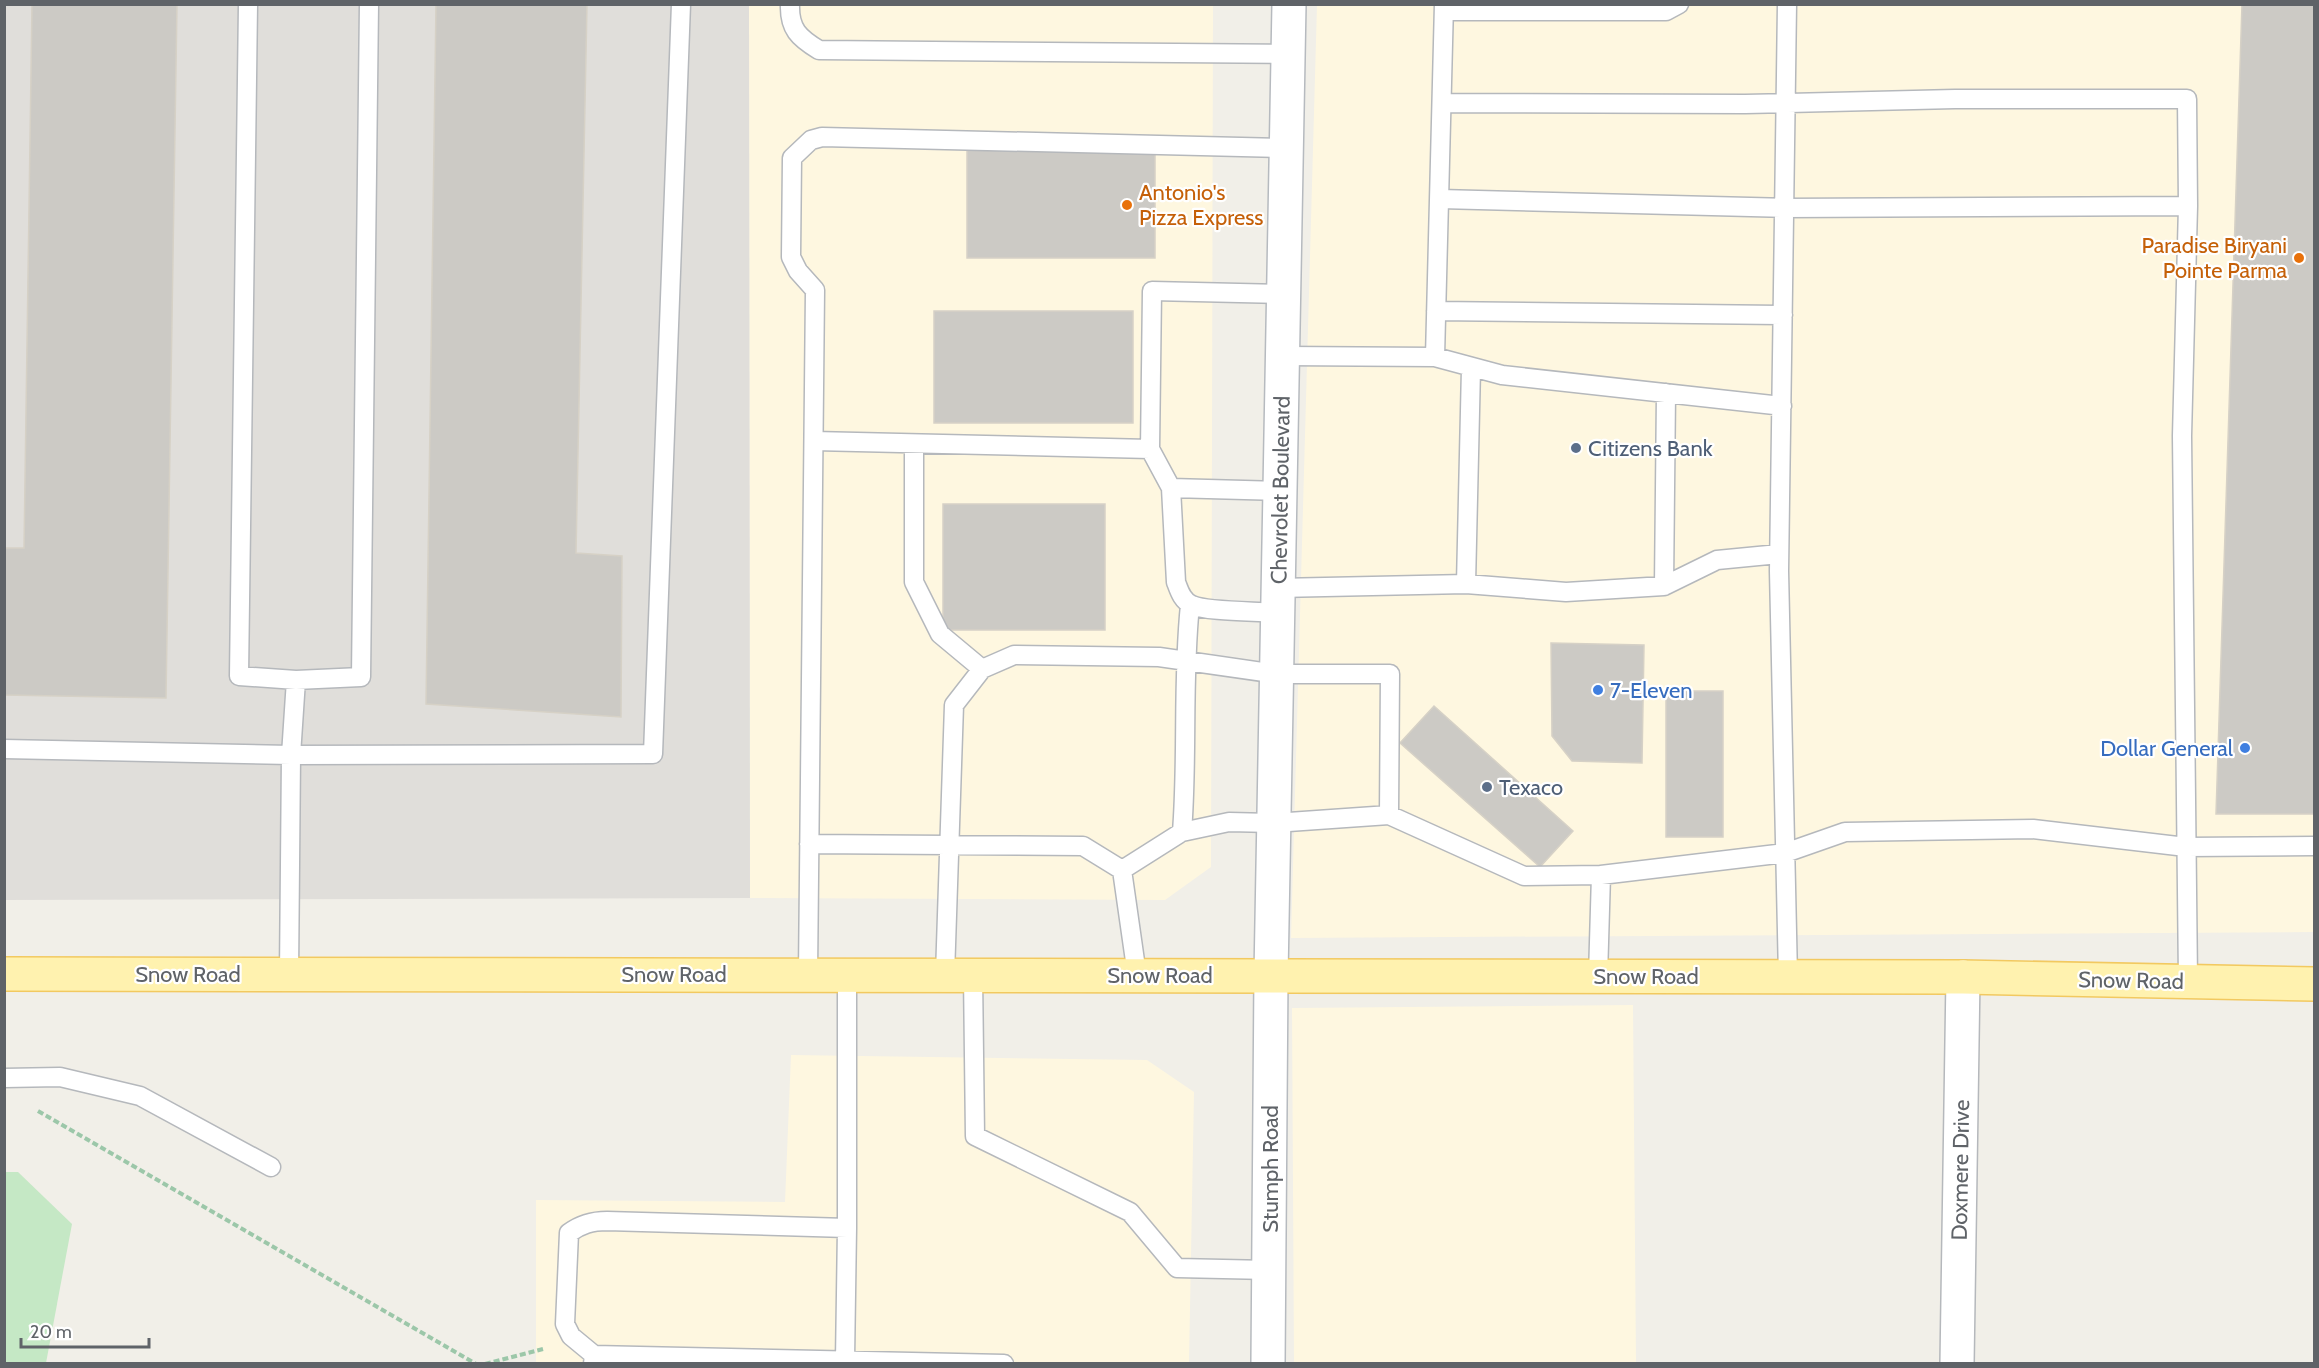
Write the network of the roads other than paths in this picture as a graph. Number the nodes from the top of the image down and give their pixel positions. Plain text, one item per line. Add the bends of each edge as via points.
1 (248, 4) edge
2 (369, 4) edge
3 (681, 4) edge
4 (790, 4) edge
5 (1289, 4) edge
6 (1679, 4) edge
7 (1787, 4) edge
8 (1444, 8) edge
9 (1288, 54) junction
10 (1442, 104) junction
11 (1787, 104) junction
12 (1286, 148) junction
13 (1440, 199) junction
14 (2188, 206) junction
15 (1785, 208) junction
16 (1284, 294) junction
17 (1436, 311) junction
18 (1783, 315) junction
19 (1283, 356) junction
20 (1435, 357) junction
21 (1471, 368) junction
22 (1666, 393) junction
23 (1782, 406) junction
24 (814, 441) junction
25 (914, 444) junction
26 (1150, 449) junction
27 (1171, 488) junction
28 (1280, 491) junction
29 (1779, 554) junction
30 (1466, 584) junction
31 (1664, 586) junction
32 (1278, 600) junction
33 (1190, 605) junction
34 (1185, 659) junction
35 (982, 669) junction
36 (1277, 675) junction
37 (296, 680) junction
38 (4, 749) edge
39 (291, 755) junction
40 (1389, 815) junction
41 (1274, 823) junction
42 (1182, 832) junction
43 (809, 844) junction
44 (947, 846) junction
45 (2314, 846) edge
46 (2186, 847) junction
47 (1785, 853) junction
48 (1122, 870) junction
49 (1601, 875) junction
50 (4, 974) edge
51 (289, 974) junction
52 (808, 974) junction
53 (847, 974) junction
54 (959, 975) junction
55 (1137, 975) junction
56 (1271, 975) junction
57 (1598, 976) junction
58 (1788, 976) junction
59 (1963, 976) junction
60 (2188, 981) junction
61 (2314, 984) edge
62 (4, 1078) edge
63 (271, 1167) dead end
64 (847, 1228) junction
65 (1269, 1270) junction
66 (593, 1359) edge
67 (845, 1360) junction
68 (1004, 1364) edge
69 (1268, 1364) edge
70 (1957, 1364) edge

1 - 37 lane via 239,676
2 - 37 lane via 361,677
3 - 39 lane via 654,754
4 - 9 lane via 790,21 799,38 819,50
5 - 9 main road, Chevrolet Boulevard
6 - 8 lane via 1666,11
7 - 11 lane
8 - 10 lane
9 - 12 main road, Chevrolet Boulevard
10 - 11 lane
10 - 13 lane
11 - 14 lane via 2187,99
11 - 15 lane
12 - 16 main road, Chevrolet Boulevard
12 - 24 lane via 833,137 812,140 792,158 790,169 791,257 815,290
13 - 15 lane
13 - 17 lane
14 - 15 lane
14 - 46 lane via 2182,436
15 - 18 lane
16 - 19 main road, Chevrolet Boulevard
16 - 26 lane via 1152,291
17 - 18 lane
17 - 20 lane
18 - 23 lane
19 - 20 lane
19 - 28 main road, Chevrolet Boulevard
20 - 21 lane
21 - 22 lane via 1502,375
21 - 30 lane
22 - 23 lane
22 - 31 lane
23 - 29 lane
24 - 25 lane
24 - 43 lane
25 - 26 lane
25 - 35 lane via 914,582 940,634
26 - 27 lane
27 - 28 lane
27 - 33 lane via 1176,582
28 - 32 main road, Chevrolet Boulevard
29 - 31 lane via 1717,560
29 - 47 lane
30 - 31 lane via 1566,592
30 - 32 lane
32 - 33 lane via 1205,608
32 - 36 main road, Chevrolet Boulevard
33 - 34 lane
34 - 35 lane via 1014,656
34 - 36 lane
34 - 42 lane via 1186,781
35 - 44 lane via 954,705
36 - 40 lane via 1390,675
36 - 41 main road, Chevrolet Boulevard
37 - 39 lane
38 - 39 lane
39 - 51 lane
40 - 41 lane
40 - 49 lane via 1524,876
41 - 42 lane via 1229,822
41 - 56 main road, Chevrolet Boulevard
42 - 48 lane
43 - 44 lane
43 - 52 lane
44 - 48 lane via 1083,846
44 - 54 lane
45 - 46 lane
46 - 47 lane via 2022,829 1845,832
46 - 60 lane
47 - 49 lane
47 - 58 lane
48 - 55 lane
49 - 57 lane
50 - 51 main road, Snow Road
51 - 52 main road, Snow Road
52 - 53 main road, Snow Road
53 - 54 main road, Snow Road
53 - 64 lane
54 - 55 main road, Snow Road
54 - 65 lane via 975,1136 1130,1212 1177,1268
55 - 56 main road, Snow Road
56 - 57 main road, Snow Road
56 - 65 main road, Stumph Road
57 - 58 main road, Snow Road
58 - 59 main road, Snow Road
59 - 60 main road, Snow Road
59 - 70 main road, Doxmere Drive
60 - 61 main road, Snow Road
62 - 63 lane via 60,1077 140,1096
64 - 66 lane via 607,1221 577,1227 569,1233 564,1310 571,1336
64 - 67 lane
65 - 69 main road, Stumph Road
66 - 67 lane
67 - 68 lane

